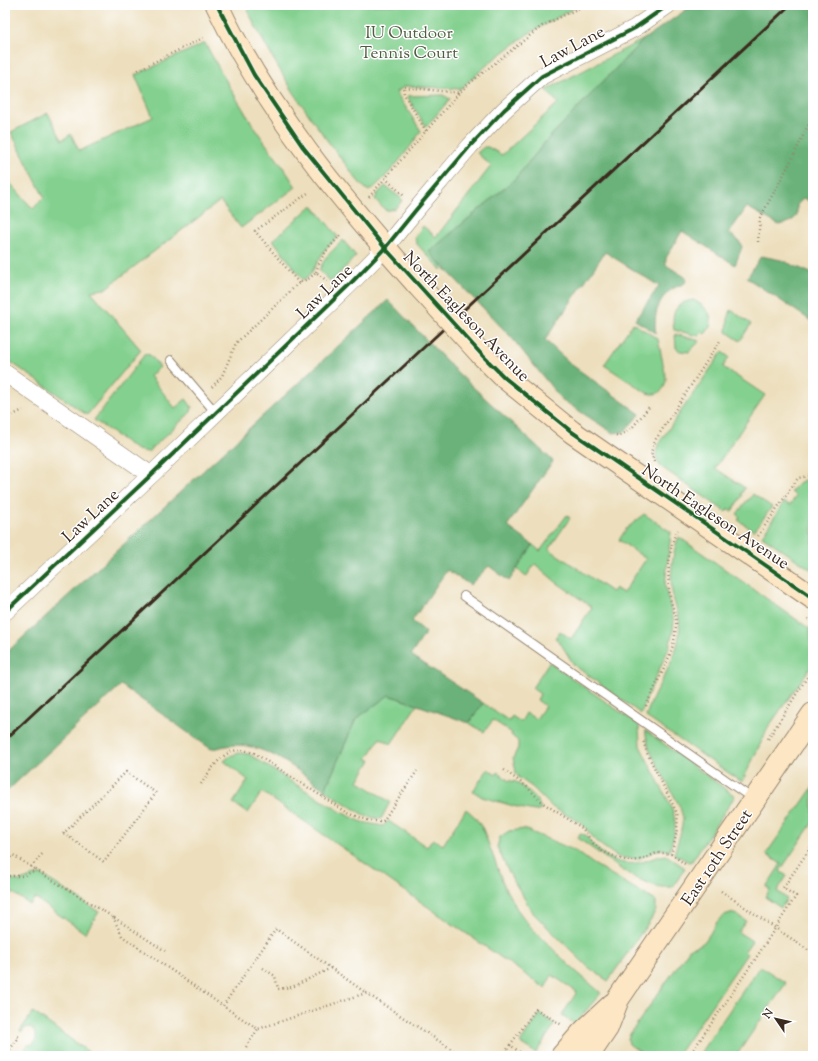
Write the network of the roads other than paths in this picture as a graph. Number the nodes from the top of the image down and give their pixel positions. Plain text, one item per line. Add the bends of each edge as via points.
1 (217, 5) edge
2 (668, 5) edge
3 (385, 248) junction
4 (171, 360) dead end
5 (5, 373) edge
6 (216, 413) junction
7 (151, 475) junction
8 (464, 596) dead end
9 (813, 598) edge
10 (5, 612) edge
11 (813, 714) edge
12 (755, 800) junction
13 (618, 999) junction
14 (562, 1056) edge
15 (588, 1056) edge

1 - 3 street, North Eagleson Avenue via 254,75 299,141
2 - 3 street, Law Lane via 635,28 542,76 504,110 470,146
3 - 6 street, Law Lane
3 - 9 street, North Eagleson Avenue, bridge via 505,378 572,432
4 - 6 lane
5 - 7 street
6 - 7 street, Law Lane
7 - 10 street, Law Lane
8 - 12 lane
11 - 12 street, East 10th Street
12 - 13 street, East 10th Street
13 - 14 street, East 10th Street
13 - 15 street, East 10th Street via 607,1028

